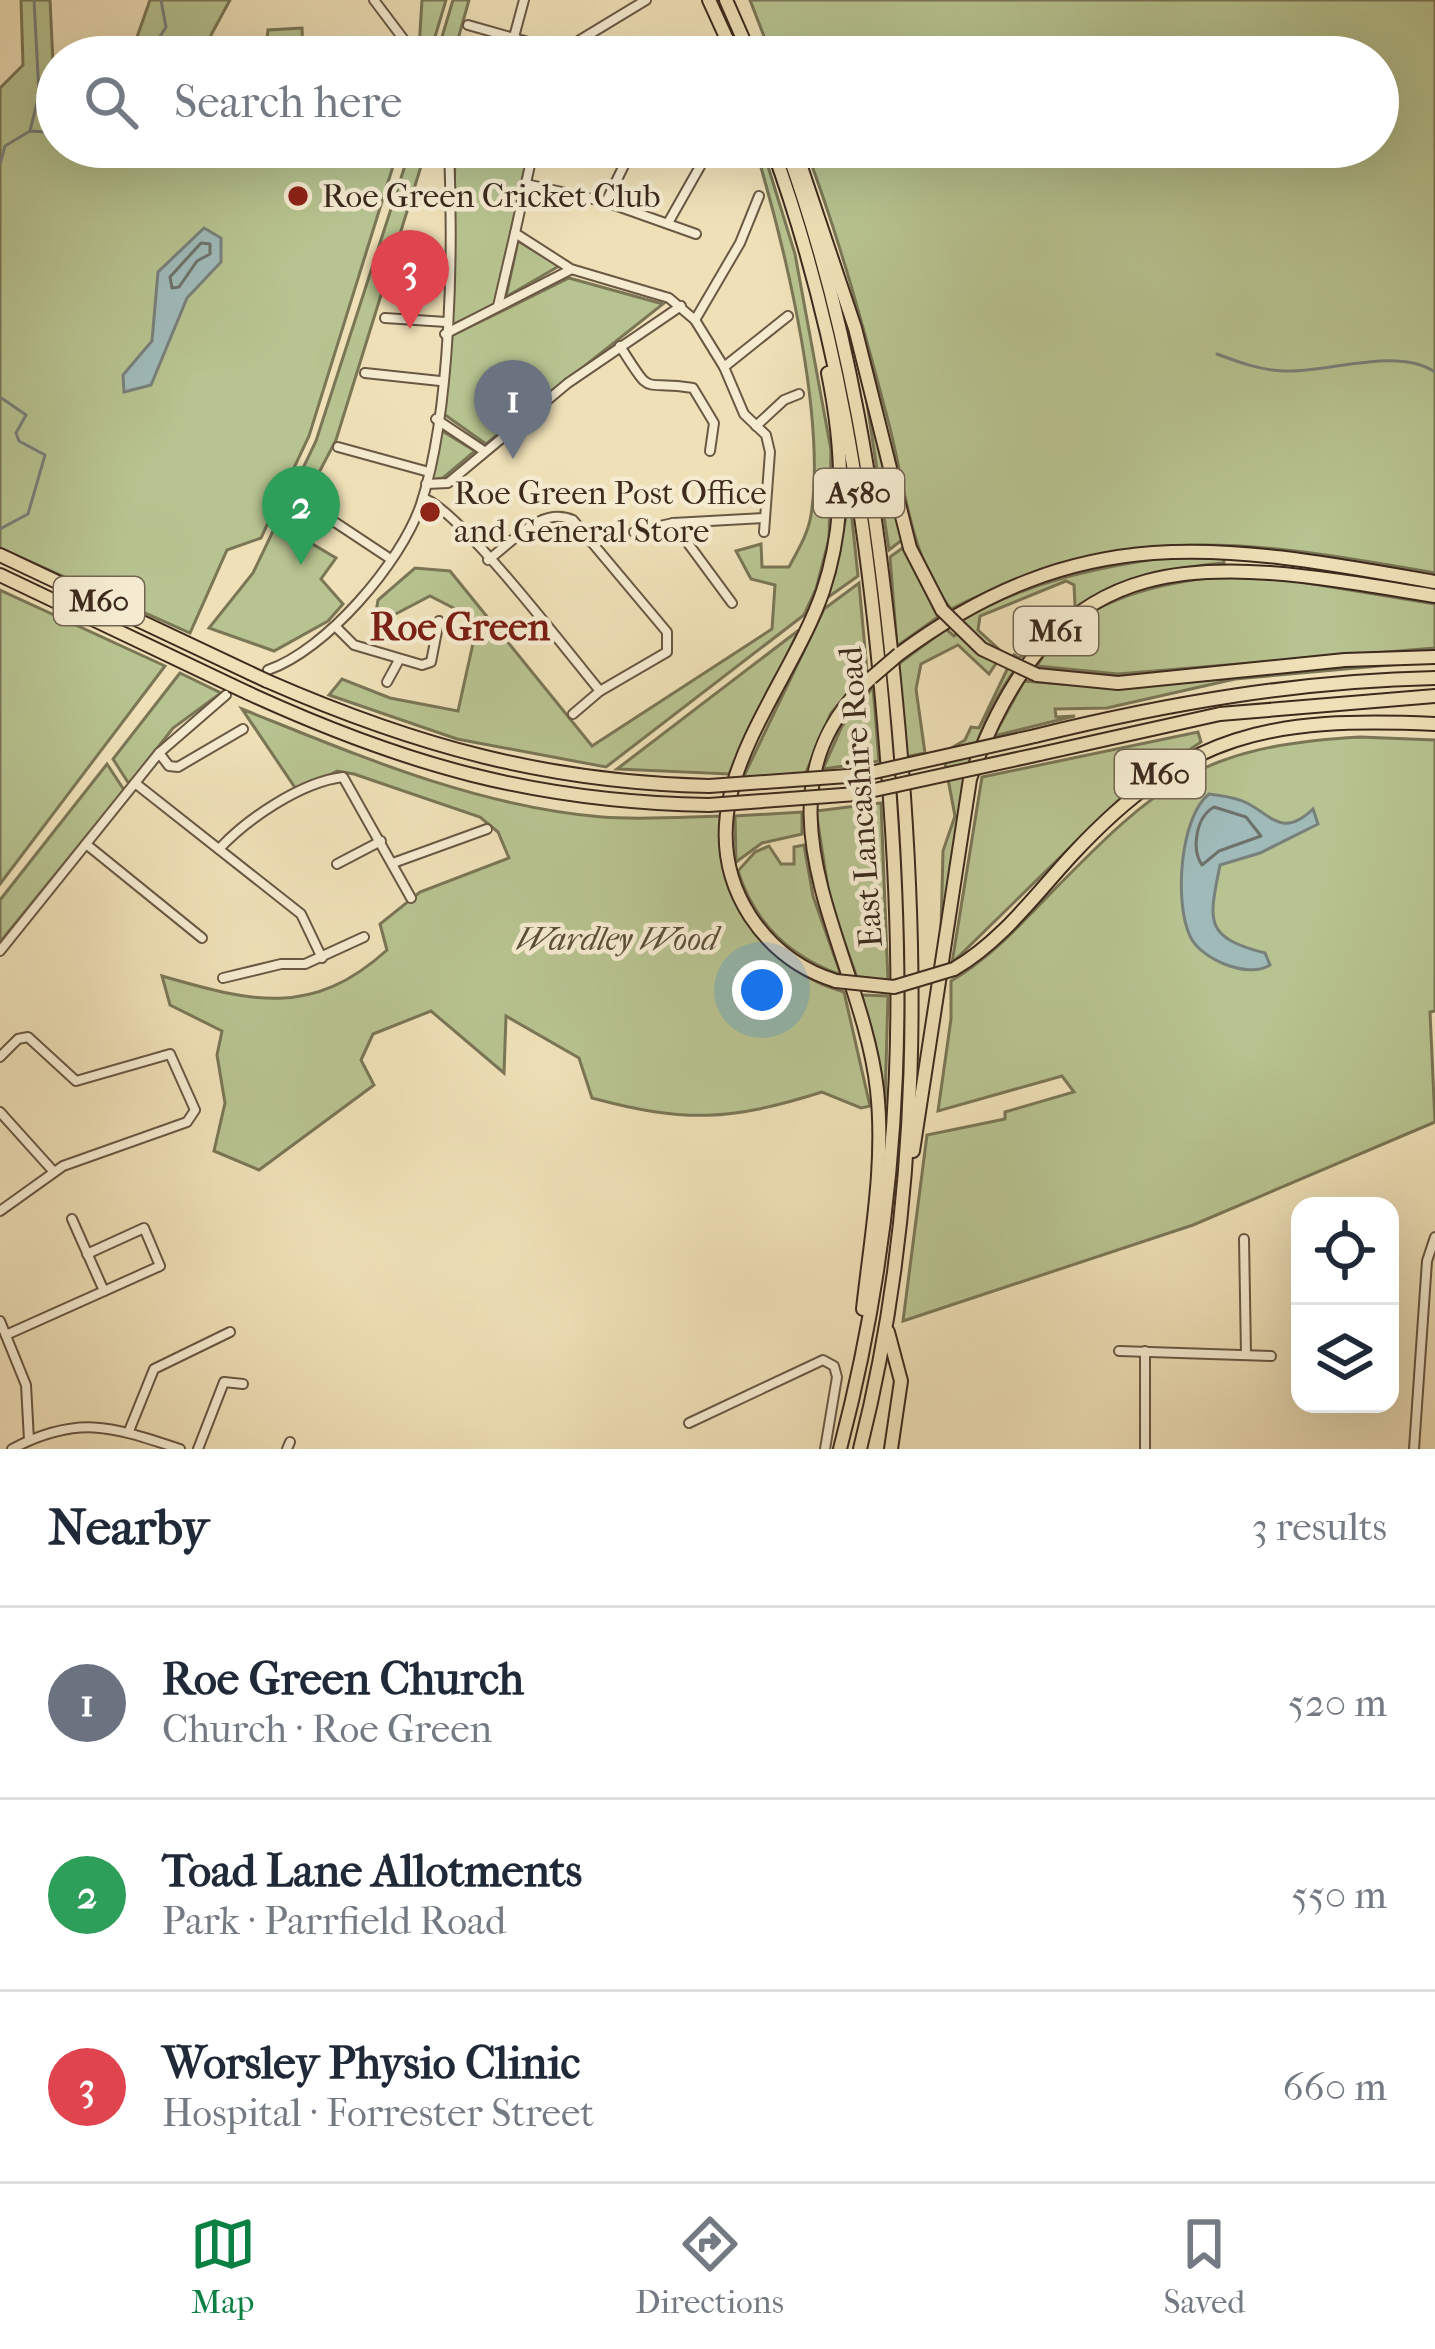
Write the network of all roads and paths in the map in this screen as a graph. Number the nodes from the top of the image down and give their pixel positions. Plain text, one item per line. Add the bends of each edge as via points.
1 (374, 0) edge
2 (524, 0) edge
3 (646, 0) edge
4 (709, 0) edge
5 (726, 0) edge
6 (467, 25) dead end
7 (398, 36) edge
8 (510, 36) edge
9 (514, 36) edge
10 (591, 36) edge
11 (726, 36) edge
12 (742, 36) edge
13 (449, 168) edge
14 (529, 168) edge
15 (622, 168) edge
16 (699, 168) edge
17 (779, 168) edge
18 (795, 168) edge
19 (797, 168) edge
20 (526, 184) junction
21 (759, 196) dead end
22 (605, 202) junction
23 (668, 223) junction
24 (515, 233) junction
25 (696, 234) dead end
26 (808, 258) junction
27 (571, 269) junction
28 (681, 306) junction
29 (497, 308) junction
30 (788, 316) dead end
31 (385, 318) dead end
32 (695, 320) junction
33 (446, 322) junction
34 (446, 334) junction
35 (620, 345) junction
36 (724, 367) junction
37 (364, 373) dead end
38 (440, 381) junction
39 (799, 394) dead end
40 (436, 418) junction
41 (756, 426) junction
42 (338, 447) dead end
43 (710, 451) dead end
44 (484, 452) junction
45 (429, 472) junction
46 (426, 484) junction
47 (423, 498) junction
48 (309, 505) dead end
49 (764, 518) junction
50 (674, 523) junction
51 (634, 532) dead end
52 (764, 532) dead end
53 (0, 555) edge
54 (389, 558) junction
55 (488, 560) junction
56 (3, 576) edge
57 (1435, 582) edge
58 (1435, 596) edge
59 (732, 603) dead end
60 (439, 621) dead end
61 (335, 626) junction
62 (1435, 657) edge
63 (399, 660) junction
64 (267, 675) junction
65 (1435, 678) edge
66 (387, 682) dead end
67 (228, 690) junction
68 (601, 691) junction
69 (1435, 695) edge
70 (573, 714) dead end
71 (1435, 724) edge
72 (243, 729) dead end
73 (159, 753) junction
74 (135, 783) junction
75 (487, 829) dead end
76 (381, 842) junction
77 (86, 844) junction
78 (219, 849) junction
79 (393, 863) junction
80 (338, 864) dead end
81 (411, 898) dead end
82 (364, 937) dead end
83 (202, 938) dead end
84 (0, 951) edge
85 (322, 958) junction
86 (223, 978) dead end
87 (914, 992) junction
88 (936, 999) joint
89 (928, 1046) junction
90 (0, 1058) edge
91 (876, 1082) joint
92 (0, 1112) edge
93 (53, 1172) junction
94 (0, 1211) edge
95 (72, 1219) dead end
96 (1435, 1238) edge
97 (1244, 1239) dead end
98 (899, 1247) junction
99 (88, 1254) junction
100 (104, 1291) junction
101 (2, 1329) edge
102 (887, 1330) junction
103 (223, 1333) dead end
104 (1119, 1352) dead end
105 (1145, 1352) junction
106 (1246, 1354) junction
107 (1271, 1356) dead end
108 (243, 1384) dead end
109 (853, 1399) junction
110 (689, 1423) dead end
111 (129, 1431) junction
112 (29, 1440) junction
113 (12, 1449) edge
114 (180, 1449) edge
115 (198, 1449) edge
116 (825, 1449) edge
117 (840, 1449) edge
118 (860, 1449) edge
119 (891, 1449) edge
120 (1145, 1449) edge
121 (1414, 1449) edge

1 - 7 street
2 - 9 street
3 - 10 street
4 - 11 highway
5 - 12 highway
6 - 8 street
13 - 33 street
14 - 20 street
15 - 22 street
16 - 23 street
17 - 26 highway, East Lancashire Road / A580
18 - 87 highway, East Lancashire Road / A580 via 846,348 872,484 908,818
19 - 62 highway, bridge via 841,281 917,568 942,610 982,649 1036,675 1118,683
20 - 22 street
20 - 24 street
21 - 32 street
22 - 23 street
23 - 25 street
24 - 27 street
24 - 29 street
26 - 71 highway, M60, bridge via 838,431 841,502 822,594 737,769 726,830 734,882 753,921 789,958 836,982 894,987 954,969 1009,925 1115,810 1187,758 1282,728
26 - 109 highway, East Lancashire Road / A580 via 865,531 900,931 891,1192
27 - 28 street
27 - 29 street
28 - 32 street
28 - 35 street
29 - 34 street
30 - 36 street
31 - 33 street
32 - 36 street
33 - 34 street
34 - 38 street
35 - 43 street via 645,386 693,388 714,424
35 - 44 street
36 - 41 street
37 - 38 street
38 - 40 street
39 - 41 street
40 - 44 street
40 - 45 street
41 - 49 street via 770,452
42 - 45 street
44 - 46 street via 448,483
45 - 46 street
46 - 47 street
47 - 54 street
47 - 55 street
48 - 54 street
49 - 50 street
49 - 52 street
50 - 51 street
50 - 59 street
53 - 64 highway, M60, bridge
54 - 61 street
55 - 68 street
55 - 68 street via 553,513 573,520 668,632 670,646
56 - 67 highway, M60
57 - 91 highway, M61, bridge via 1234,549 1106,558 986,599 872,678 825,741 810,818 821,892
58 - 88 highway, M61 via 1310,574 1188,571 1121,590 1059,628 1014,680 970,779
60 - 63 street via 431,662
61 - 63 street via 354,645
61 - 64 street
63 - 66 street
64 - 65 highway, M60, bridge via 356,720 477,759 575,778 710,786 861,775 1274,687
67 - 69 highway, M60, bridge via 460,776 709,805 856,794 1220,713
67 - 73 street
68 - 70 street
72 - 73 street via 178,767
73 - 74 street
74 - 77 street
74 - 78 street
75 - 79 street
76 - 78 street via 343,777 256,818
76 - 79 street
76 - 80 street
77 - 83 street
77 - 84 street
78 - 85 street via 301,914
79 - 81 street
82 - 85 street
85 - 86 street
87 - 89 highway
87 - 98 highway, East Lancashire Road / A580
88 - 89 highway, A580
89 - 98 highway, A580
90 - 93 street via 28,1037 73,1081 168,1053 176,1058 195,1110 191,1119
91 - 109 highway, A580 via 880,1158
92 - 93 street
93 - 94 street
95 - 99 street
96 - 121 street
97 - 106 street
98 - 102 highway, East Lancashire Road / A580
99 - 100 street
99 - 100 street via 144,1228 160,1266
100 - 101 street
101 - 112 street via 26,1385
102 - 118 highway, East Lancashire Road / A580
102 - 119 highway via 901,1382
103 - 111 street via 154,1369
104 - 105 street
105 - 106 street
105 - 120 street
106 - 107 street
108 - 115 street via 224,1382
109 - 117 highway, East Lancashire Road / A580
110 - 116 street via 818,1361 834,1366 837,1377
111 - 112 street via 62,1427
111 - 114 street
112 - 113 street

